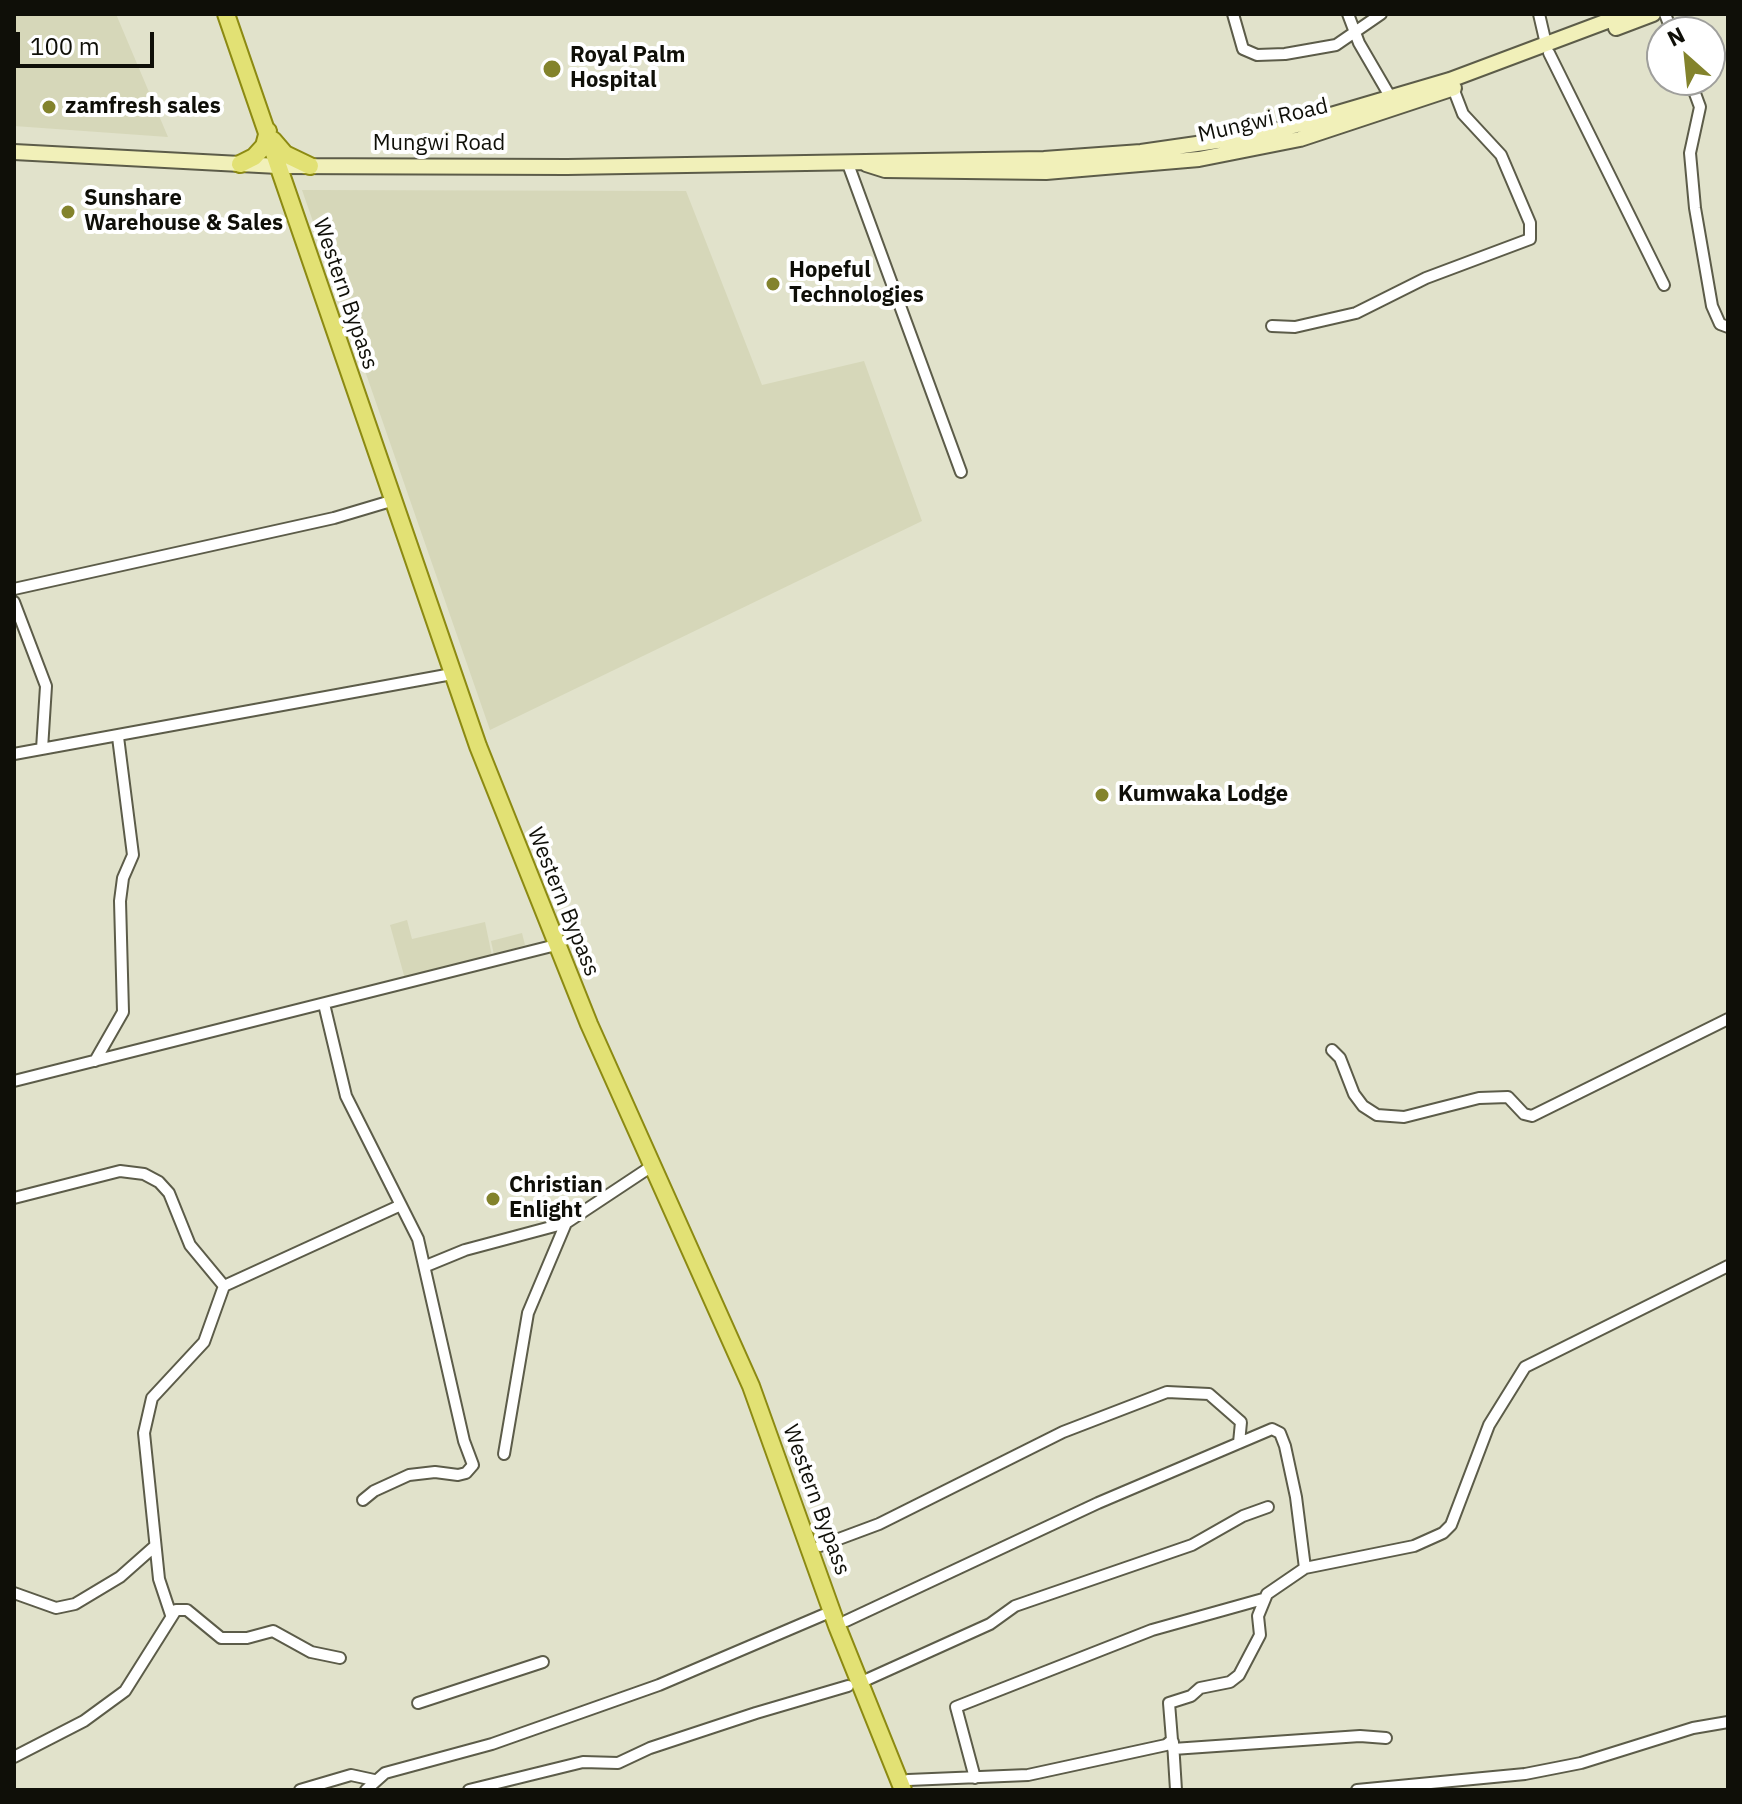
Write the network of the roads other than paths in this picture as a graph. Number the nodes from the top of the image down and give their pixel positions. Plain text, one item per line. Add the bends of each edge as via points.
1 (226, 14) edge
2 (1233, 14) edge
3 (1348, 14) edge
4 (1381, 14) edge
5 (1539, 14) edge
6 (1626, 14) edge
7 (1653, 14) edge
8 (1354, 33) junction
9 (1548, 48) junction
10 (1453, 88) junction
11 (1696, 96) edge
12 (1391, 98) junction
13 (268, 131) junction
14 (14, 152) edge
15 (240, 164) junction
16 (848, 164) junction
17 (864, 164) junction
18 (278, 166) junction
19 (310, 166) junction
20 (288, 194) junction
21 (1664, 285) dead end
22 (1272, 326) dead end
23 (1728, 327) edge
24 (961, 472) dead end
25 (391, 501) junction
26 (14, 589) edge
27 (14, 602) edge
28 (452, 674) junction
29 (118, 737) junction
30 (42, 749) junction
31 (14, 754) edge
32 (556, 945) junction
33 (324, 1004) junction
34 (1728, 1019) edge
35 (1332, 1050) dead end
36 (95, 1061) junction
37 (14, 1081) edge
38 (652, 1166) junction
39 (14, 1198) edge
40 (401, 1205) junction
41 (566, 1223) junction
42 (426, 1266) junction
43 (1728, 1266) edge
44 (224, 1286) junction
45 (1239, 1443) junction
46 (504, 1454) dead end
47 (363, 1500) dead end
48 (1268, 1507) dead end
49 (155, 1546) junction
50 (820, 1546) dead end
51 (1305, 1568) junction
52 (14, 1593) edge
53 (1263, 1599) junction
54 (171, 1615) junction
55 (823, 1615) dead end
56 (846, 1621) dead end
57 (340, 1658) dead end
58 (543, 1662) dead end
59 (866, 1680) dead end
60 (848, 1686) dead end
61 (418, 1703) dead end
62 (1728, 1722) edge
63 (1386, 1738) dead end
64 (1173, 1745) junction
65 (14, 1757) edge
66 (975, 1778) junction
67 (374, 1780) junction
68 (905, 1785) edge
69 (300, 1790) edge
70 (366, 1790) edge
71 (469, 1790) edge
72 (1176, 1790) edge
73 (1357, 1790) edge

1 - 13 main road, Western Bypass
2 - 8 street via 1243,49 1257,55 1336,45
3 - 8 street
4 - 8 street
5 - 9 street
6 - 9 main road, Mungwi Road
7 - 9 main road, Mungwi Road
8 - 12 street
9 - 10 main road, Mungwi Road
9 - 12 main road, Mungwi Road
9 - 21 street
10 - 17 main road, Mungwi Road via 1300,139 1199,159 1046,172 885,170
10 - 22 street via 1463,114 1501,155 1530,223 1530,239 1426,278 1356,313 1295,327
11 - 23 street via 1700,107 1690,153 1695,208 1712,306 1720,324
12 - 17 main road, Mungwi Road via 1259,135 1198,145 1044,159 884,159
13 - 15 main road via 264,146
13 - 18 main road, Western Bypass
13 - 19 main road via 285,154
14 - 15 main road, Mungwi Road
15 - 18 main road, Mungwi Road
16 - 17 main road, Mungwi Road
16 - 19 main road, Mungwi Road
16 - 24 street
18 - 19 main road, Mungwi Road
18 - 20 main road, Western Bypass
19 - 20 main road via 299,173
20 - 25 main road, Western Bypass
25 - 26 street
25 - 28 main road, Western Bypass
27 - 30 street via 46,686
28 - 29 street
28 - 32 main road, Western Bypass
29 - 30 street
29 - 36 street via 133,855 120,901 123,1012
30 - 31 street
32 - 33 street
32 - 38 main road, Western Bypass
33 - 36 street
33 - 40 street via 346,1096
34 - 35 street via 1532,1116 1508,1097 1479,1098 1404,1117 1377,1115 1354,1094
36 - 37 street
38 - 41 street
38 - 68 main road, Western Bypass via 751,1386 837,1626
39 - 44 street via 120,1171 144,1174 169,1193 190,1245
40 - 42 street
40 - 44 street
41 - 42 street
41 - 46 street via 528,1313
42 - 47 street via 473,1465 458,1475 409,1475
43 - 51 street via 1525,1367 1489,1425 1451,1525 1443,1533 1414,1546
44 - 49 street via 204,1342 149,1405 144,1433
45 - 50 street via 1241,1422 1209,1394 1167,1392 1063,1432 879,1524
45 - 51 street via 1272,1429 1280,1433 1296,1497
45 - 56 street
48 - 59 street via 1192,1545 1015,1606 990,1624
49 - 52 street via 120,1577 75,1604 56,1608
49 - 54 street
51 - 53 street
53 - 64 street via 1260,1635 1239,1675 1169,1703
53 - 66 street via 1152,1630 956,1707
54 - 57 street via 187,1610 221,1638 273,1631 311,1652
54 - 65 street via 125,1691 84,1721
55 - 67 street via 659,1685
58 - 61 street
60 - 71 street via 650,1748 618,1763 583,1762
62 - 73 street via 1525,1774
63 - 64 street
64 - 66 street via 1028,1775
64 - 72 street
66 - 68 street
67 - 69 street via 351,1775
67 - 70 street

